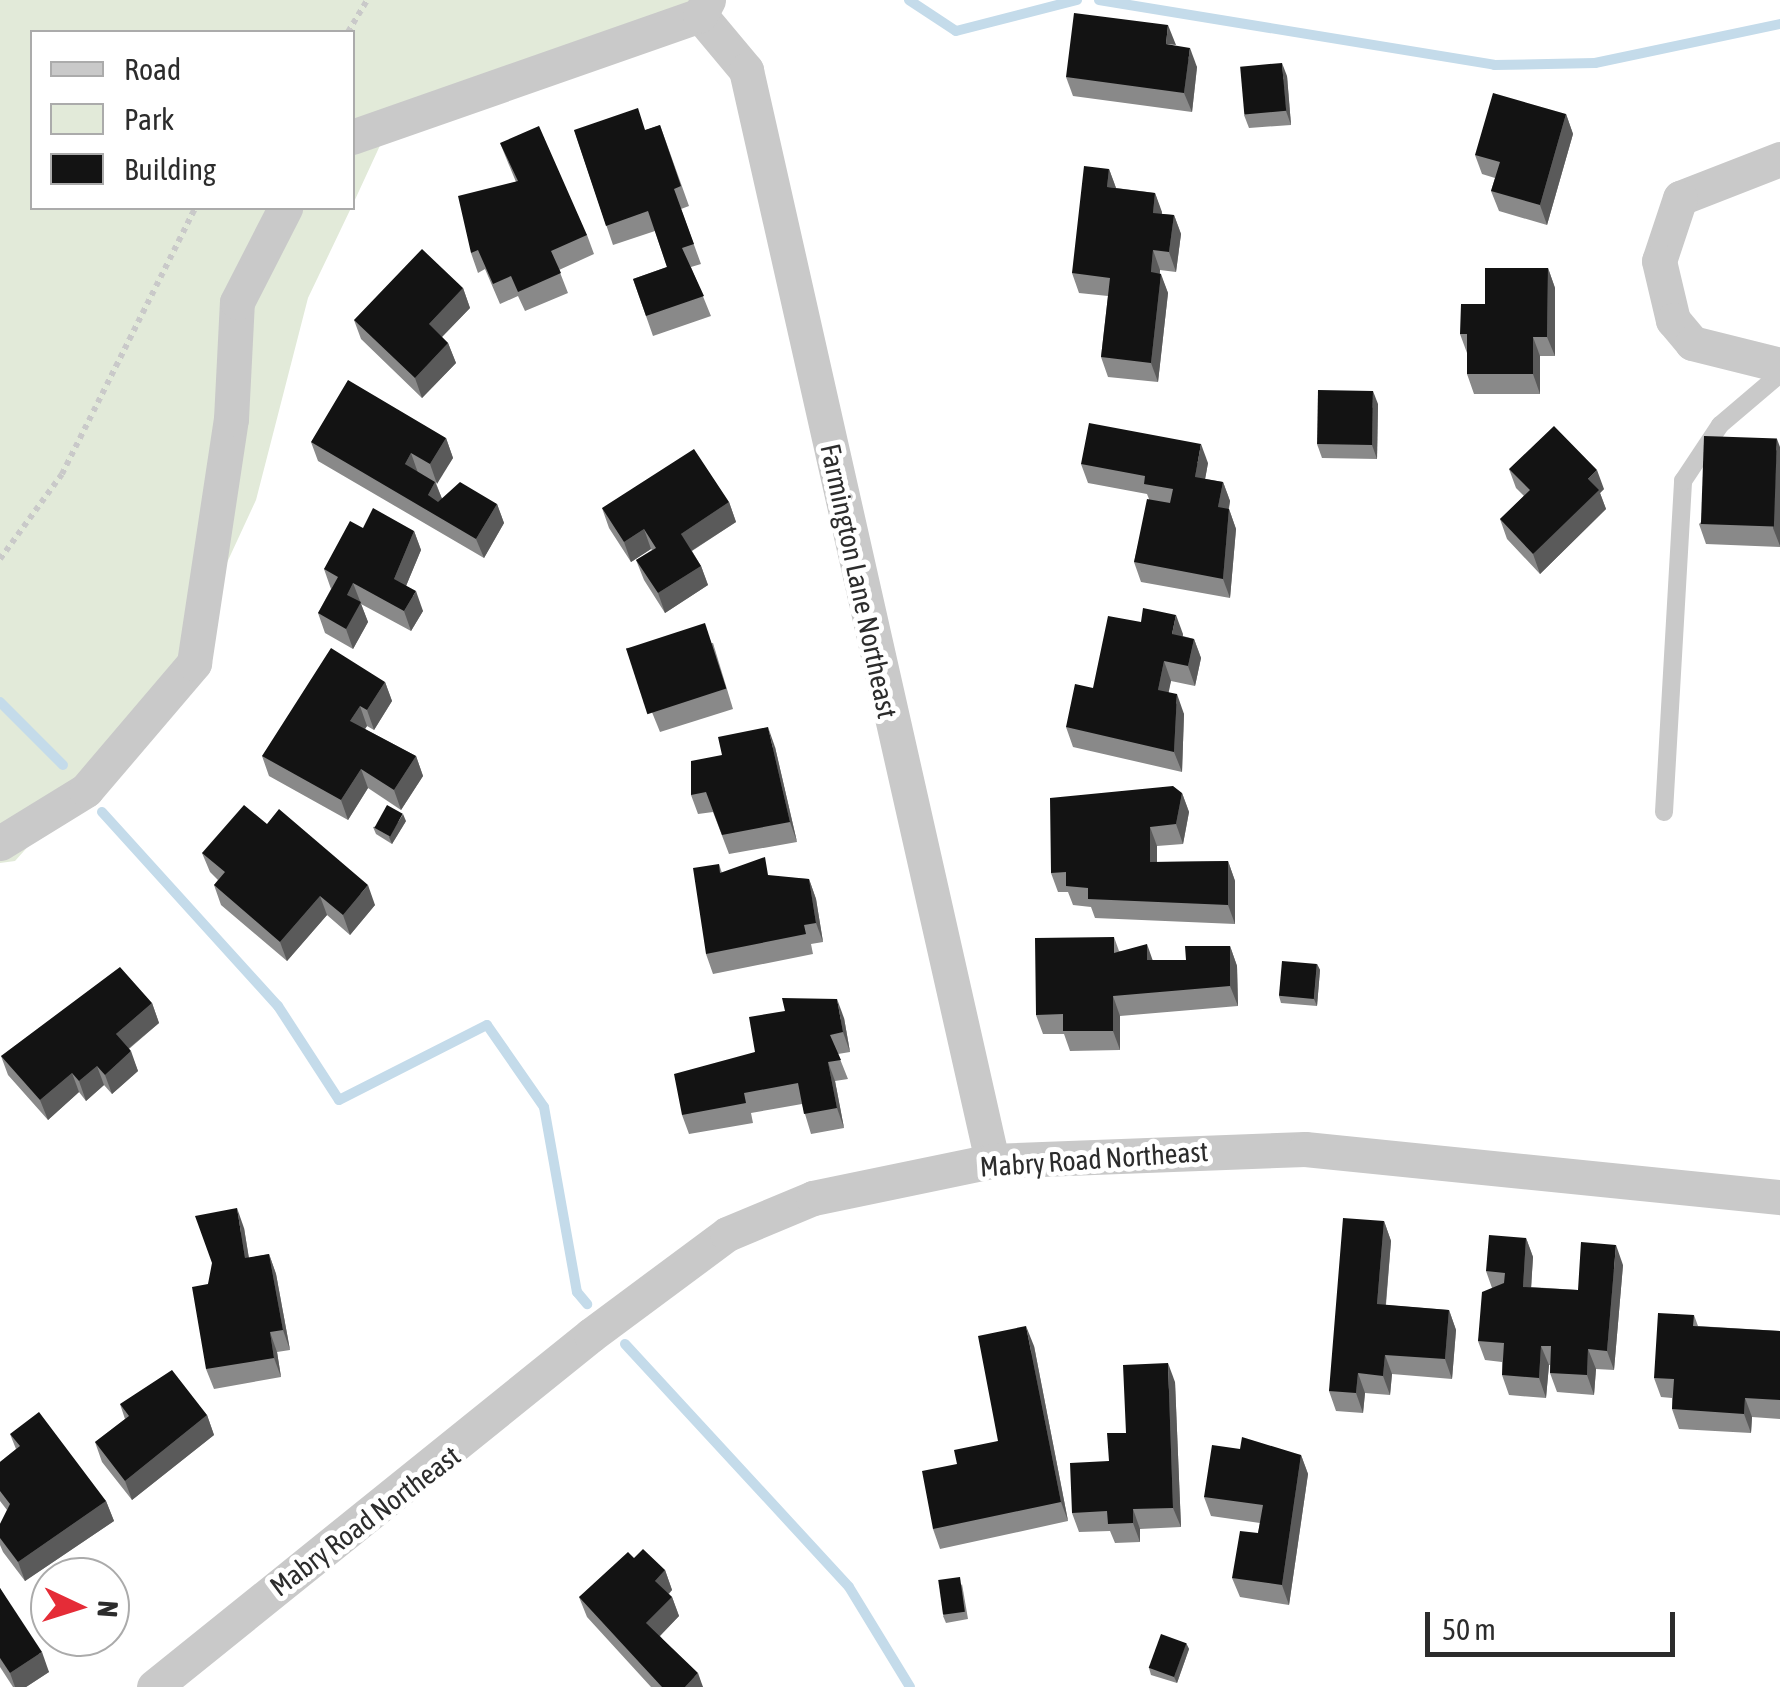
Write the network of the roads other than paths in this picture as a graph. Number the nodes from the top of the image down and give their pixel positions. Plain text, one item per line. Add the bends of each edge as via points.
1 (704, 8) edge
2 (355, 137) edge
3 (1780, 159) edge
4 (283, 210) edge
5 (1780, 365) edge
6 (1780, 374) edge
7 (1664, 812) dead end
8 (0, 842) edge
9 (992, 1161) junction
10 (1780, 1197) edge
11 (154, 1687) edge

1 - 2 street
1 - 9 street, Farmington Lane Northeast via 746,70
3 - 5 street via 1690,190 1659,242 1680,332 1708,352
4 - 8 street via 237,302 231,418 194,663 86,790
6 - 7 lane via 1720,425 1683,481
9 - 10 street, Mabry Road Northeast via 1131,1151 1413,1154
9 - 11 street, Mabry Road Northeast via 813,1198 728,1234

